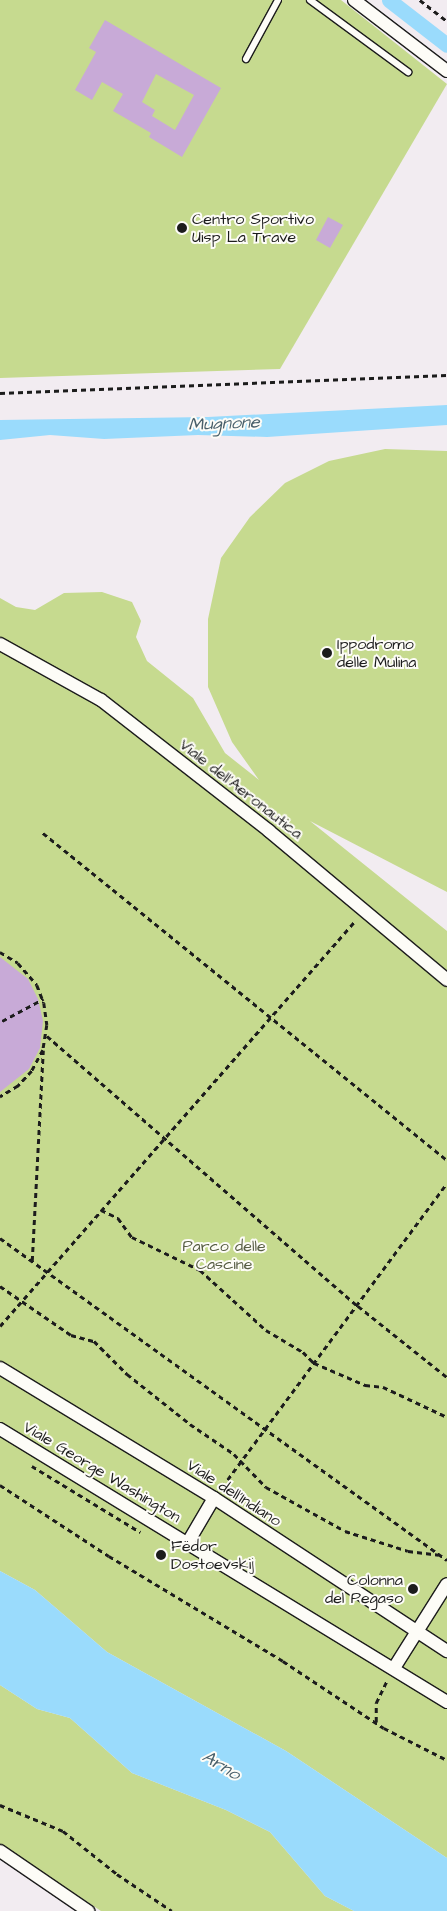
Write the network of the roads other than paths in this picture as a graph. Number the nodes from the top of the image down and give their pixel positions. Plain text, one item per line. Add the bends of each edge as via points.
1 (278, 0) edge
2 (310, 0) edge
3 (354, 0) edge
4 (246, 59) dead end
5 (447, 71) edge
6 (408, 72) dead end
7 (0, 644) edge
8 (447, 980) edge
9 (0, 1368) edge
10 (0, 1429) edge
11 (214, 1498) junction
12 (187, 1544) junction
13 (447, 1584) edge
14 (416, 1632) junction
15 (447, 1651) edge
16 (394, 1668) junction
17 (447, 1702) edge
18 (0, 1851) edge
19 (88, 1911) edge

1 - 4 lane
2 - 6 lane
3 - 5 street
7 - 8 street, Viale dell'Aeronautica via 101,700 269,831
9 - 11 street, Viale dell'Indiano
10 - 12 street, Viale George Washington
11 - 12 street, Viale George Washington
11 - 14 street, Viale dell'Indiano
12 - 16 street, Viale George Washington
13 - 14 street
14 - 15 street, Viale dell'Indiano
14 - 16 street
16 - 17 street, Viale George Washington
18 - 19 street

